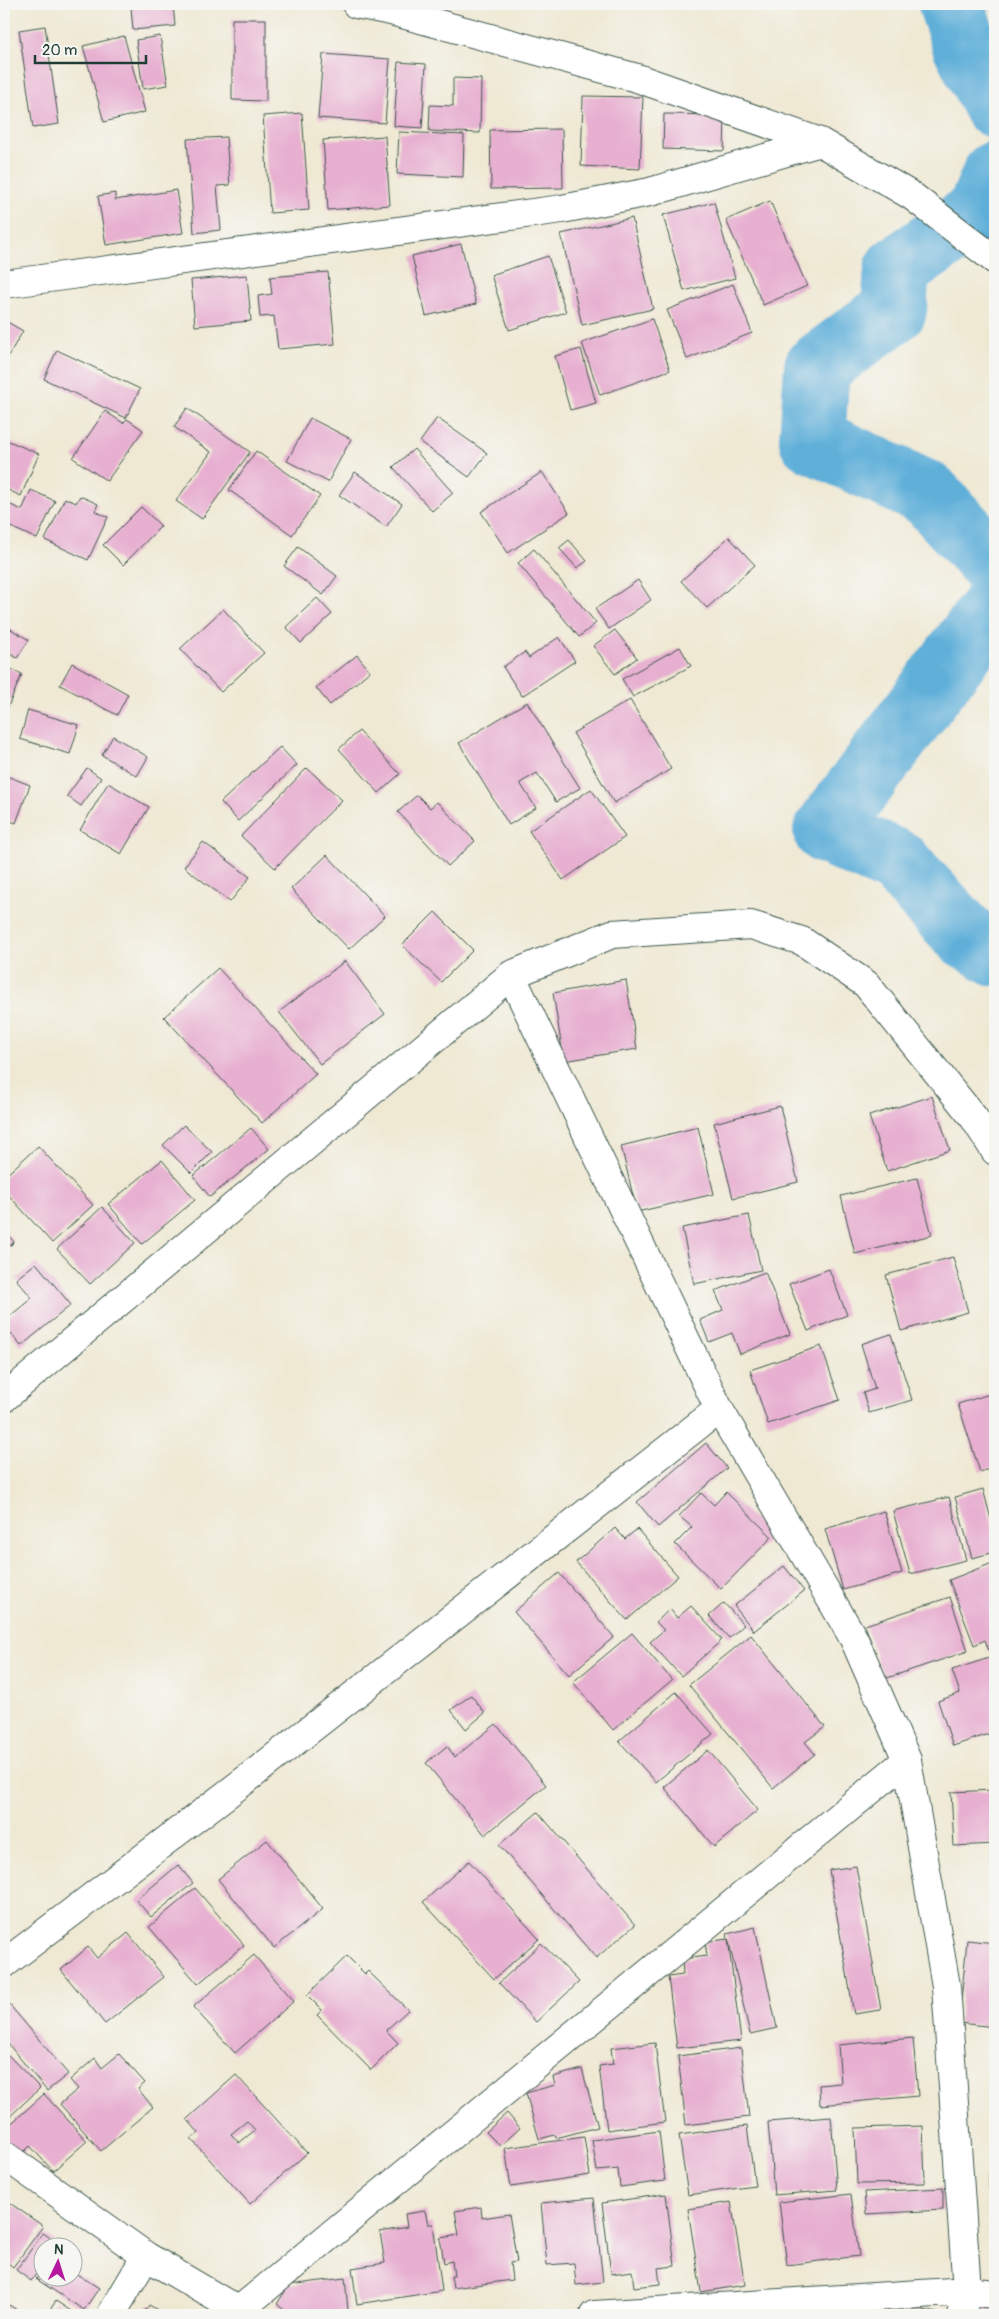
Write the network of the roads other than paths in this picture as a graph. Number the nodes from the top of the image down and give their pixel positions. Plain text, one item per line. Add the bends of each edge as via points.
1 (356, 4) edge
2 (820, 142) junction
3 (995, 260) edge
4 (4, 284) edge
5 (511, 975) junction
6 (995, 1151) edge
7 (4, 1398) edge
8 (719, 1409) junction
9 (906, 1760) junction
10 (4, 1964) edge
11 (4, 2155) edge
12 (146, 2256) junction
13 (995, 2294) edge
14 (964, 2303) edge
15 (241, 2313) edge
16 (111, 2315) edge
17 (594, 2315) edge

1 - 2 street via 637,78
2 - 3 street via 912,196
2 - 4 street via 650,192 562,209
5 - 6 street via 612,934 752,925 802,941 866,984 974,1118
5 - 7 street
5 - 8 street
8 - 9 street via 854,1639
8 - 10 street via 252,1775
9 - 14 street via 946,1986
9 - 15 street
11 - 12 street
12 - 15 street
12 - 16 street
13 - 14 street
14 - 17 street

